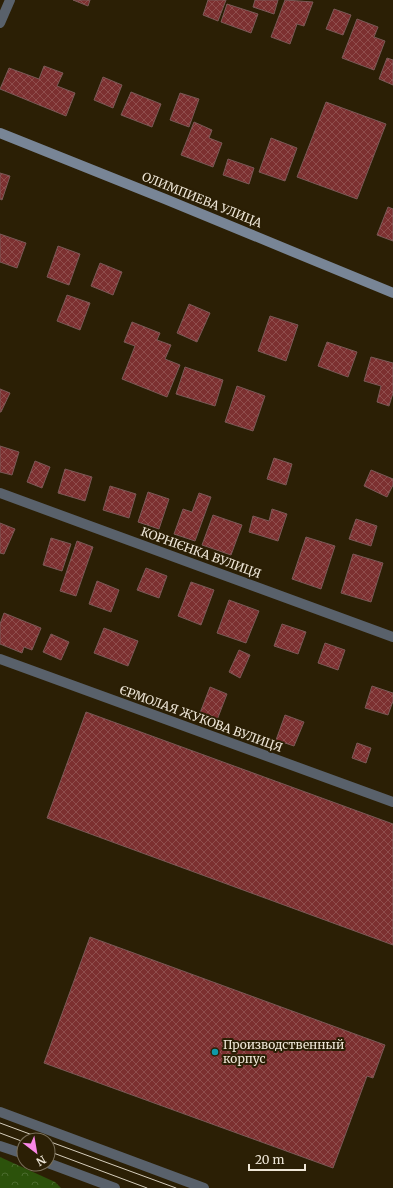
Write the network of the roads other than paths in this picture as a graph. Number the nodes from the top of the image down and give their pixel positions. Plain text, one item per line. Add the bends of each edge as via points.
1 (10, 0) edge
2 (0, 23) edge
3 (0, 133) edge
4 (393, 293) edge
5 (0, 493) edge
6 (393, 637) edge
7 (0, 659) edge
8 (393, 802) edge
9 (0, 1112) edge
10 (0, 1146) edge
11 (16, 1151) edge
12 (56, 1166) edge
13 (115, 1188) edge
14 (204, 1188) edge

1 - 2 street
3 - 4 main road, ОЛИМПИЕВА УЛИЦА
5 - 6 street, КОРНІЄНКА ВУЛИЦЯ
7 - 8 street, ЄРМОЛАЯ ЖУКОВА ВУЛИЦЯ
9 - 14 street
10 - 11 street
12 - 13 street

